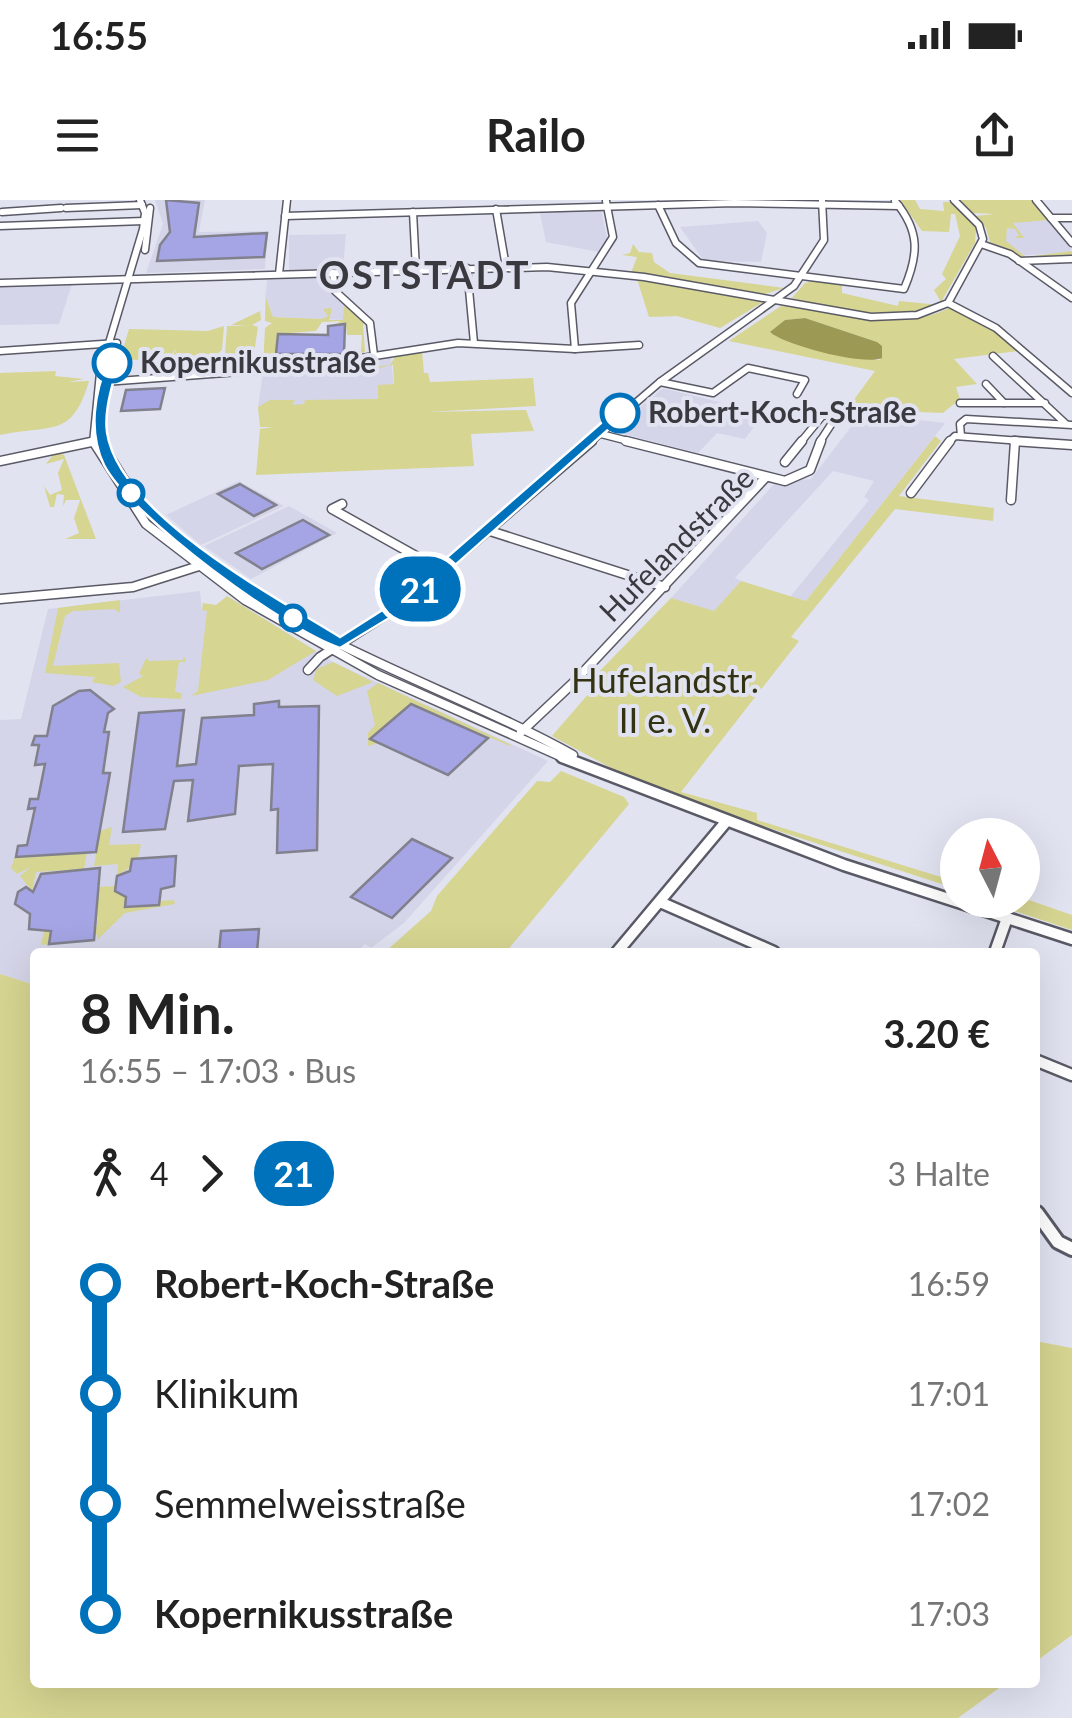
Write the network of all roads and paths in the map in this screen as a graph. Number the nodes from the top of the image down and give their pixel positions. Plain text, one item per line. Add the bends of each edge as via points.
1 (287, 200) edge
2 (954, 200) edge
3 (1036, 200) edge
4 (6, 202) edge
5 (143, 202) edge
6 (822, 202) edge
7 (606, 203) edge
8 (897, 203) edge
9 (658, 205) junction
10 (496, 209) junction
11 (412, 212) junction
12 (1, 214) edge
13 (285, 216) junction
14 (1051, 218) junction
15 (1072, 218) edge
16 (144, 221) junction
17 (0, 226) edge
18 (980, 244) junction
19 (1072, 244) edge
20 (1072, 258) edge
21 (1019, 261) junction
22 (506, 267) junction
23 (467, 268) junction
24 (416, 270) junction
25 (593, 270) junction
26 (333, 273) junction
27 (279, 274) junction
28 (802, 278) junction
29 (133, 279) junction
30 (0, 283) edge
31 (1072, 298) edge
32 (778, 300) junction
33 (948, 304) junction
34 (474, 342) junction
35 (115, 343) junction
36 (638, 345) dead end
37 (575, 349) junction
38 (0, 351) edge
39 (374, 356) junction
40 (993, 356) dead end
41 (103, 382) junction
42 (660, 382) junction
43 (986, 384) dead end
44 (1072, 393) edge
45 (797, 394) dead end
46 (960, 403) dead end
47 (1004, 403) junction
48 (1046, 403) junction
49 (1069, 424) edge
50 (597, 434) junction
51 (961, 436) junction
52 (95, 440) junction
53 (1015, 441) junction
54 (802, 442) junction
55 (817, 446) junction
56 (1072, 446) edge
57 (0, 461) edge
58 (785, 462) dead end
59 (766, 477) junction
60 (911, 493) dead end
61 (1012, 500) dead end
62 (342, 504) dead end
63 (487, 530) junction
64 (200, 563) junction
65 (442, 570) junction
66 (666, 587) junction
67 (0, 599) edge
68 (339, 649) junction
69 (520, 733) junction
70 (725, 824) junction
71 (940, 896) edge
72 (660, 902) junction
73 (1007, 918) joint
74 (1072, 938) edge
75 (620, 948) edge
76 (765, 948) edge
77 (996, 948) edge
78 (1040, 1062) edge
79 (1072, 1074) edge
80 (1040, 1216) edge
81 (1072, 1249) edge

1 - 13 street
2 - 18 street via 982,229
3 - 14 street
4 - 12 street
5 - 12 street
5 - 16 street
5 - 29 street via 152,221
6 - 8 street
6 - 9 street
6 - 28 street via 824,240
7 - 9 street
7 - 10 street
7 - 25 street via 612,240
8 - 28 street via 918,233 904,288
9 - 28 street via 693,260
10 - 11 street
10 - 22 street
11 - 13 street
11 - 24 street
13 - 27 street
14 - 15 street
14 - 19 street
16 - 17 street
16 - 29 street
18 - 21 street
18 - 33 street
20 - 21 street
21 - 31 street
22 - 23 street
22 - 25 street
23 - 24 street
23 - 34 street
24 - 26 street
25 - 32 street
25 - 37 street via 569,309
26 - 27 street
26 - 39 street via 335,291 370,323
27 - 29 street
28 - 32 street
29 - 30 street
29 - 35 street
32 - 33 street via 888,318
32 - 42 street
33 - 44 street via 993,326
34 - 37 street
34 - 39 street
35 - 38 street
35 - 41 street
36 - 37 street
39 - 41 street
40 - 48 street
41 - 52 street via 92,407
42 - 45 street via 709,393 744,367 805,380
42 - 50 street
43 - 47 street
46 - 47 street
47 - 48 street
48 - 49 street
49 - 51 street via 970,419 960,422
50 - 59 street
50 - 63 street
51 - 53 street
51 - 60 street via 947,441
52 - 57 street
52 - 64 street via 119,494
53 - 56 street
53 - 61 street
54 - 55 street
54 - 55 street, Hufelandstraße via 823,415 836,417
54 - 58 street, Hufelandstraße
55 - 59 street, Hufelandstraße via 807,474 785,481
59 - 66 street, Hufelandstraße
62 - 65 street via 332,509
63 - 65 street
63 - 66 street
64 - 67 street via 160,578 56,597
64 - 68 street
65 - 68 street
66 - 69 street, Hufelandstraße
68 - 69 street
69 - 70 street
70 - 71 street
70 - 72 street
72 - 75 street
72 - 76 street
73 - 74 street
73 - 77 street
78 - 79 street
80 - 81 street via 1058,1242

